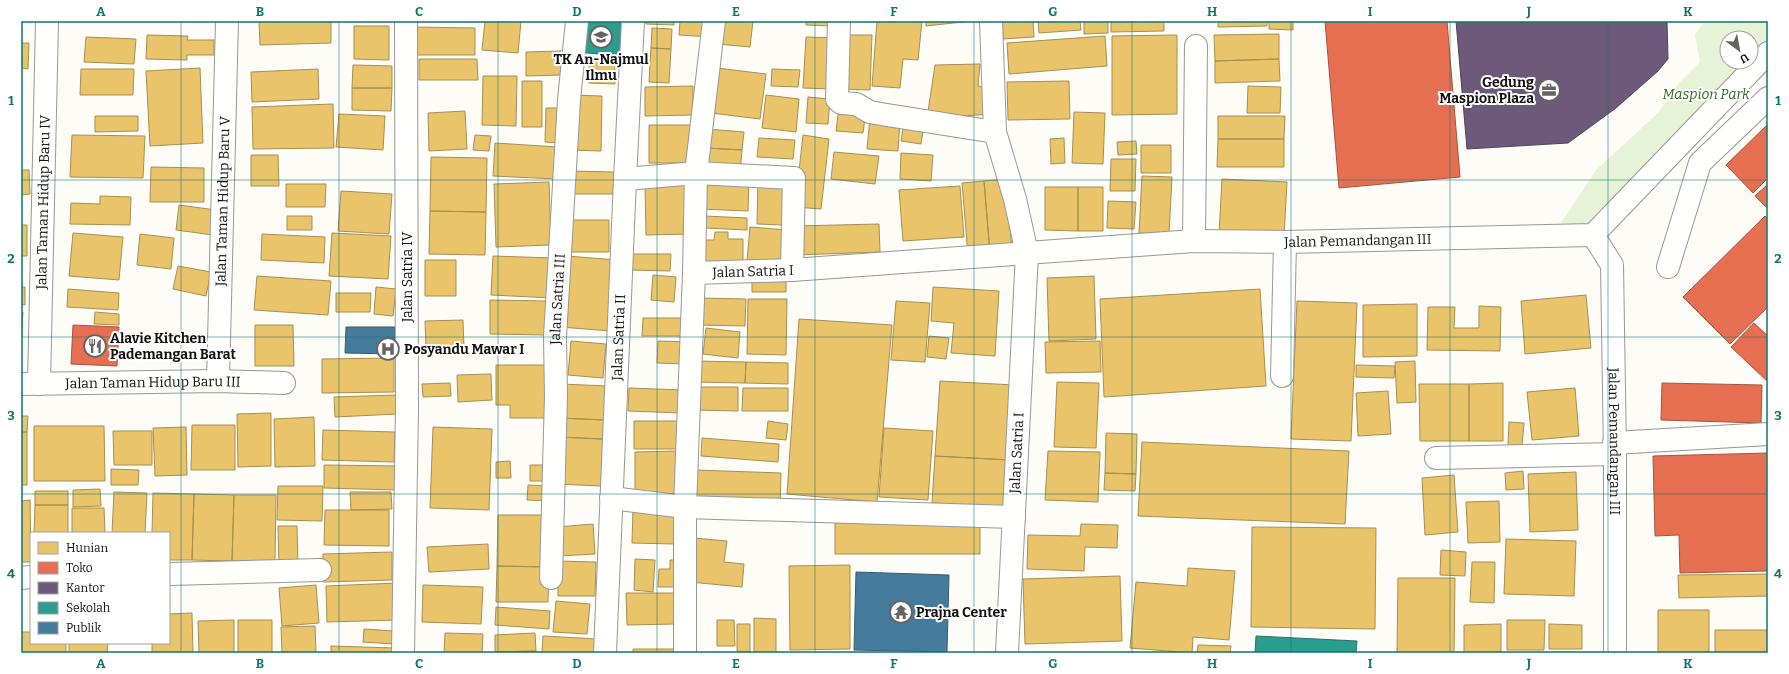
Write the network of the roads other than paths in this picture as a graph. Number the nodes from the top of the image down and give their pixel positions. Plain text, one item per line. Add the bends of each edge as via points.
1 (47, 21) edge
2 (227, 21) edge
3 (406, 21) edge
4 (577, 21) edge
5 (633, 21) edge
6 (714, 21) edge
7 (839, 21) edge
8 (991, 21) edge
9 (1196, 46) dead end
10 (1768, 53) edge
11 (1768, 98) edge
12 (995, 132) junction
13 (696, 173) junction
14 (625, 179) junction
15 (1593, 235) junction
16 (1194, 241) junction
17 (1285, 242) junction
18 (1027, 253) junction
19 (1668, 267) dead end
20 (792, 270) junction
21 (694, 273) junction
22 (1282, 376) dead end
23 (218, 381) junction
24 (284, 383) dead end
25 (30, 384) edge
26 (1768, 434) edge
27 (1615, 449) junction
28 (1436, 458) dead end
29 (611, 498) junction
30 (685, 507) junction
31 (1014, 517) junction
32 (320, 570) dead end
33 (170, 574) edge
34 (551, 578) dead end
35 (403, 653) edge
36 (605, 653) edge
37 (686, 653) edge
38 (1007, 653) edge
39 (1615, 653) edge

1 - 25 street, Jalan Taman Hidup Baru IV
2 - 23 street, Jalan Taman Hidup Baru V
3 - 35 street, Jalan Satria IV via 407,408
4 - 34 street, Jalan Satria III via 555,337
5 - 14 street, Jalan Satria II
6 - 13 street
7 - 12 street via 837,99 841,103 856,104 870,112 887,116
8 - 12 street, Jalan Satria I
9 - 16 street
10 - 15 street
11 - 19 street via 1700,164
12 - 18 street, Jalan Satria I via 1015,199
13 - 14 street
13 - 20 street via 794,178
13 - 21 street
14 - 29 street, Jalan Satria II
15 - 17 street, Jalan Pemandangan III
15 - 27 street, Jalan Pemandangan III via 1612,265
16 - 17 street, Jalan Pemandangan III
16 - 18 street, Jalan Pemandangan III
17 - 22 street
18 - 20 street, Jalan Satria I
18 - 31 street, Jalan Satria I
20 - 21 street, Jalan Satria I
21 - 30 street
23 - 24 street, Jalan Taman Hidup Baru III
23 - 25 street, Jalan Taman Hidup Baru III
26 - 27 street
27 - 28 street
27 - 39 street, Jalan Pemandangan III
29 - 30 street
29 - 36 street, Jalan Satria II
30 - 31 street
30 - 37 street
31 - 38 street, Jalan Satria I
32 - 33 street

